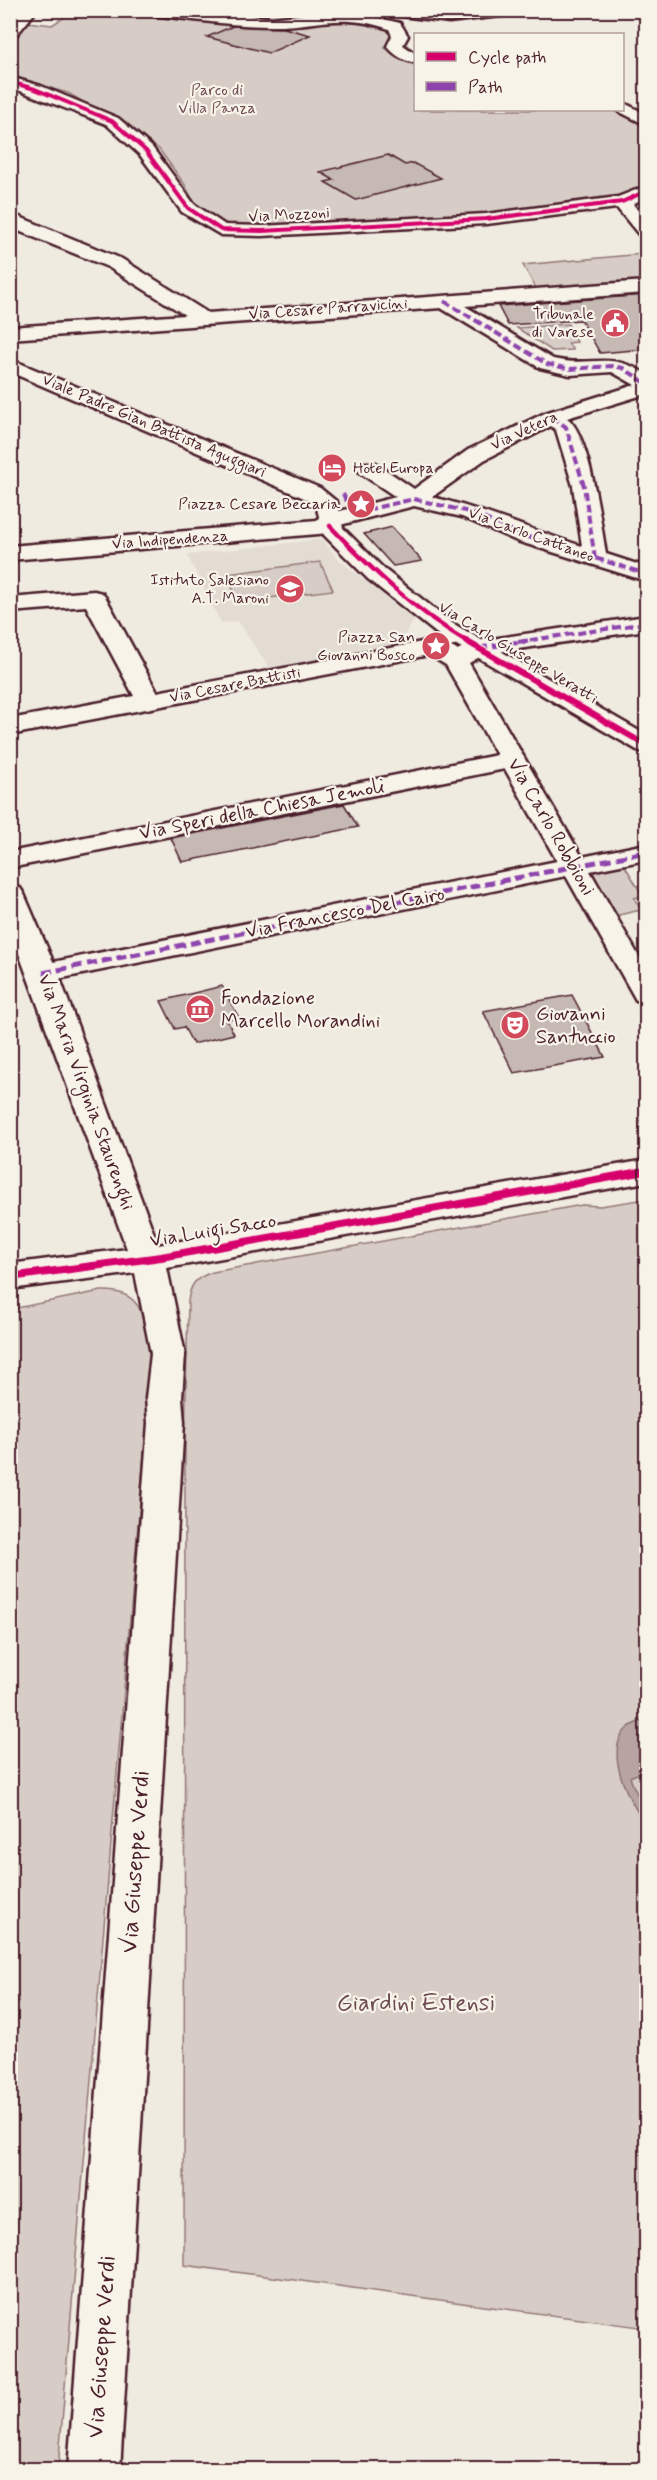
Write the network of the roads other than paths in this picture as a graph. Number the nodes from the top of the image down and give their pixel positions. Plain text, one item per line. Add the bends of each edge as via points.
1 (30, 10) edge
2 (142, 10) edge
3 (290, 10) edge
4 (386, 10) edge
5 (518, 10) edge
6 (243, 14) edge
7 (10, 34) edge
8 (414, 58) edge
9 (10, 82) edge
10 (624, 108) edge
11 (646, 120) edge
12 (646, 191) edge
13 (622, 202) junction
14 (10, 218) edge
15 (646, 232) edge
16 (646, 286) edge
17 (444, 301) junction
18 (205, 319) junction
19 (10, 333) edge
20 (10, 365) edge
21 (646, 383) edge
22 (646, 388) edge
23 (552, 417) junction
24 (368, 468) dead end
25 (342, 494) dead end
26 (414, 499) junction
27 (329, 522) junction
28 (10, 553) edge
29 (595, 559) junction
30 (646, 574) edge
31 (10, 605) edge
32 (646, 623) edge
33 (456, 635) junction
34 (429, 648) junction
35 (478, 648) junction
36 (456, 661) junction
37 (149, 701) junction
38 (10, 727) edge
39 (646, 745) edge
40 (513, 760) junction
41 (646, 852) edge
42 (10, 860) edge
43 (573, 867) junction
44 (10, 894) edge
45 (43, 973) junction
46 (646, 993) edge
47 (646, 1166) edge
48 (646, 1171) edge
49 (145, 1258) junction
50 (10, 1277) edge
51 (94, 2469) edge

1 - 7 street
2 - 6 street
3 - 6 street
4 - 5 street via 449,18
6 - 8 street via 272,22 331,15 374,19 395,27 400,36 395,46
9 - 13 street, Via Mozzoni via 112,121 146,151 188,208 221,230 486,219
10 - 11 street
12 - 13 street, Via Mozzoni
13 - 15 street
14 - 18 street via 116,263
16 - 17 street, Via Cesare Parravicini
17 - 18 street, Via Cesare Parravicini
17 - 21 street via 548,364 570,369 623,368
18 - 19 street, Via Cesare Parravicini
20 - 27 street, Viale Padre Gian Battista Aguggiari via 298,487 326,502
22 - 23 street, Via Vetera
23 - 26 street, Via Vetera via 476,454
23 - 29 street via 566,426 584,486
24 - 26 street
25 - 26 street via 353,513
26 - 27 street
26 - 29 street, Via Carlo Cattaneo via 469,512
27 - 28 street, Via Indipendenza
27 - 33 street, Via Carlo Giuseppe Veratti via 376,574
29 - 30 street, Via Carlo Cattaneo
31 - 37 street via 94,598
32 - 35 street
33 - 34 street, Via Cesare Battisti
33 - 35 street, Via Carlo Giuseppe Veratti
34 - 36 street
34 - 37 street, Via Cesare Battisti
35 - 36 street
35 - 39 street, Via Carlo Giuseppe Veratti
36 - 40 street, Via Carlo Robbioni
37 - 38 street, Via Cesare Battisti
40 - 42 street, Via Speri della Chiesa Jemoli
40 - 43 street, Via Carlo Robbioni
41 - 43 street, Via Francesco Del Cairo
43 - 45 street, Via Francesco Del Cairo
43 - 46 street, Via Carlo Robbioni
44 - 45 street, Via Maria Virginia Staurenghi
45 - 49 street, Via Maria Virginia Staurenghi
47 - 49 street, Via Luigi Sacco
48 - 49 street, Via Luigi Sacco
49 - 50 street
49 - 51 street, Via Giuseppe Verdi via 155,1282 168,1354 166,1423

